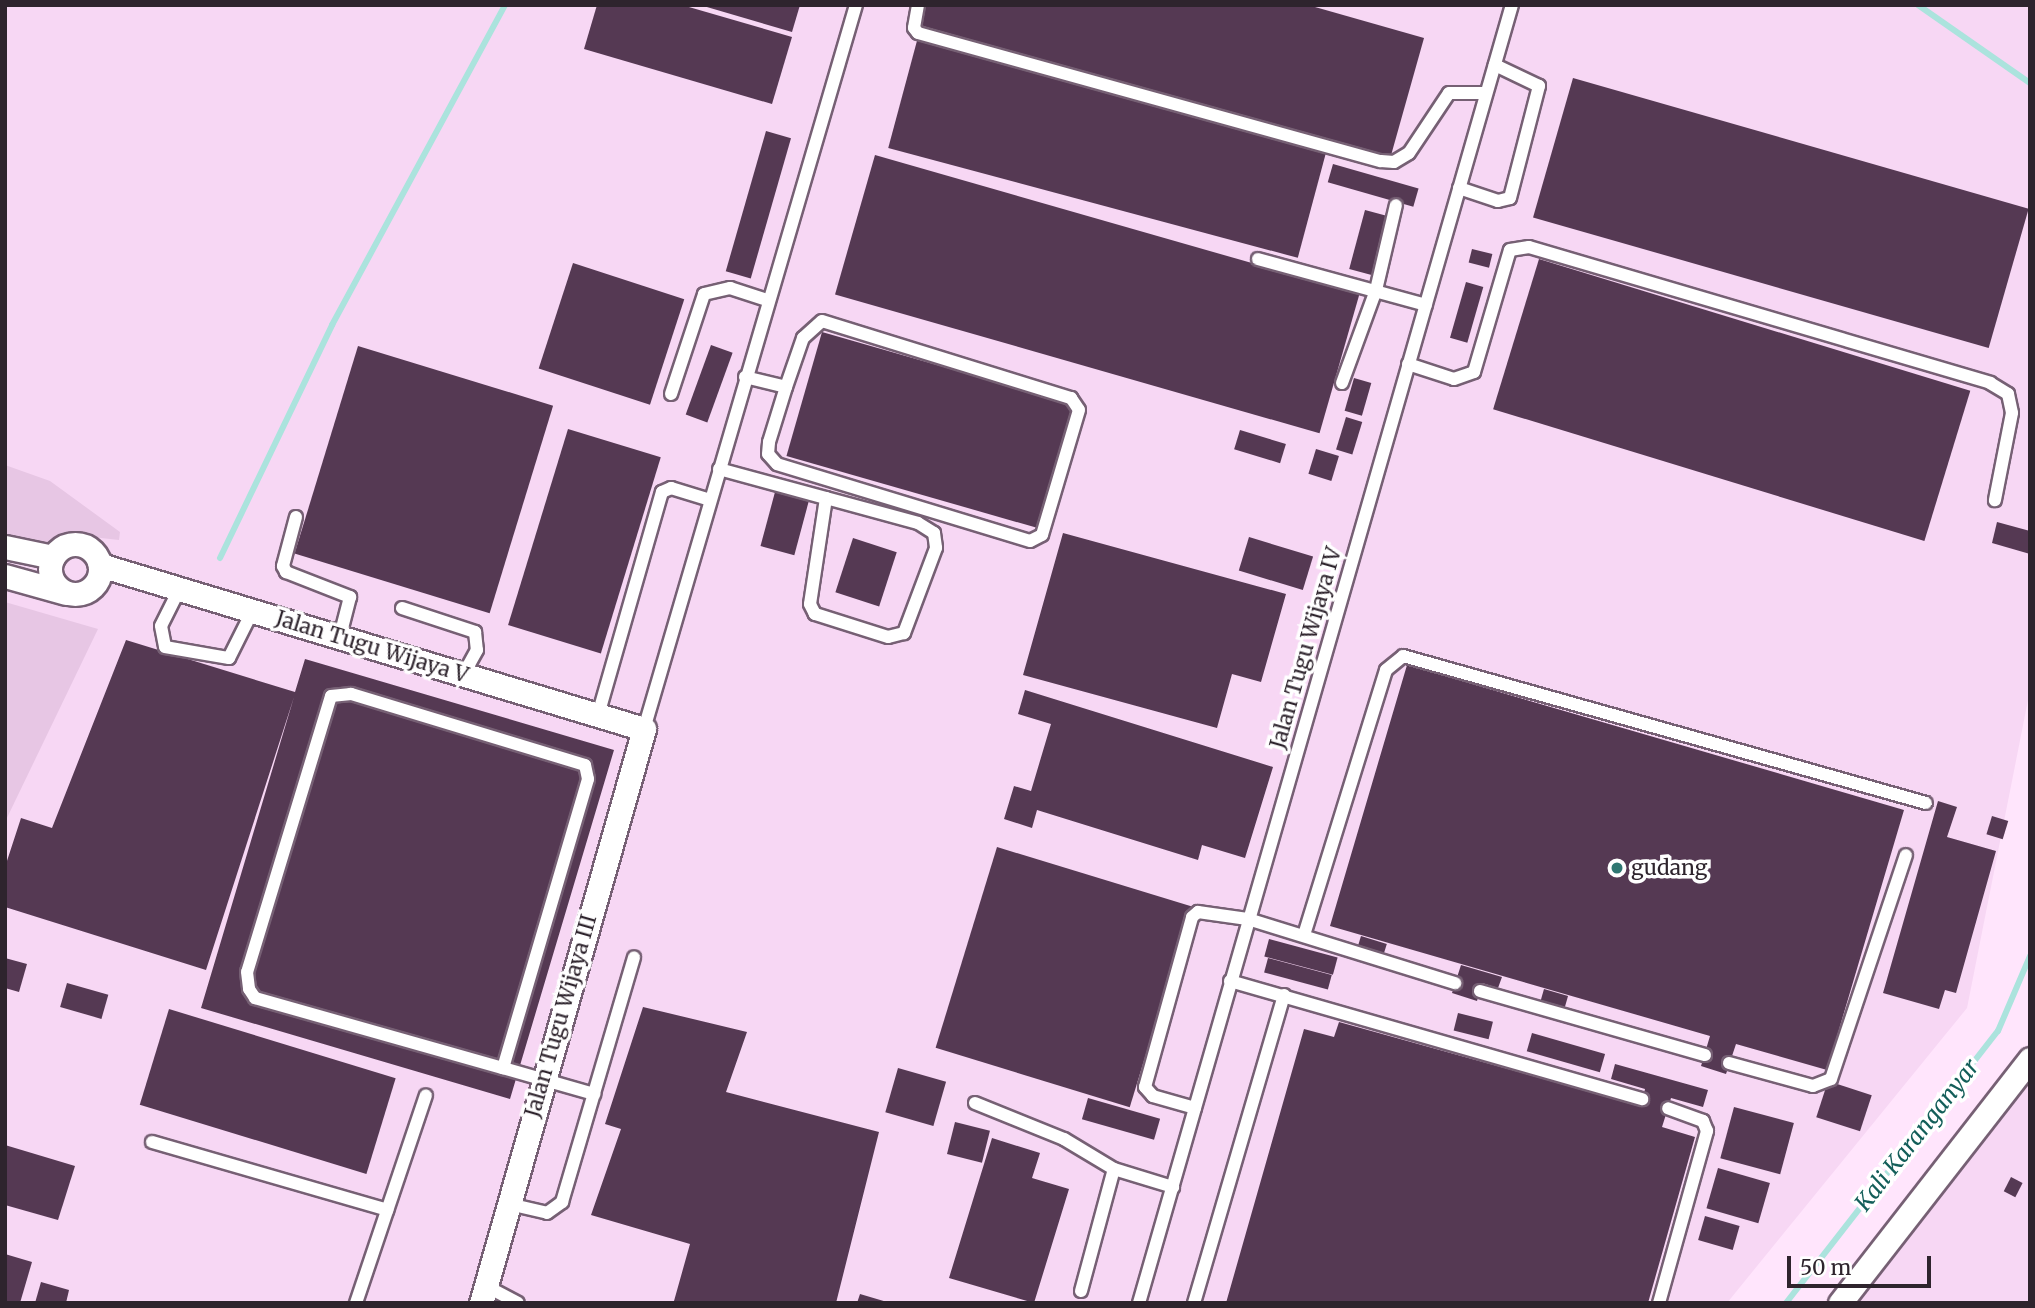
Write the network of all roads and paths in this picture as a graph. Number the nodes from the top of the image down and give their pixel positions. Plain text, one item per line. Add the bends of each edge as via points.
1 (856, 5) edge
2 (918, 5) edge
3 (1512, 5) edge
4 (1495, 65) junction
5 (1486, 93) junction
6 (1459, 188) junction
7 (1396, 205) dead end
8 (1258, 259) dead end
9 (1376, 290) junction
10 (766, 300) junction
11 (1426, 305) junction
12 (1408, 364) junction
13 (745, 377) junction
14 (1342, 383) dead end
15 (786, 387) junction
16 (671, 394) dead end
17 (719, 469) junction
18 (826, 498) junction
19 (1995, 499) dead end
20 (710, 500) junction
21 (296, 517) dead end
22 (5, 547) edge
23 (53, 557) junction
24 (100, 565) junction
25 (5, 576) edge
26 (180, 588) junction
27 (66, 593) junction
28 (401, 608) dead end
29 (252, 612) junction
30 (340, 636) junction
31 (463, 675) junction
32 (598, 715) junction
33 (644, 729) junction
34 (1926, 803) dead end
35 (1906, 855) dead end
36 (1248, 919) junction
37 (1304, 935) junction
38 (634, 957) dead end
39 (1230, 981) junction
40 (1455, 983) dead end
41 (1480, 991) dead end
42 (1284, 995) junction
43 (1705, 1055) dead end
44 (2030, 1059) edge
45 (1730, 1063) dead end
46 (503, 1068) junction
47 (543, 1080) junction
48 (594, 1094) junction
49 (426, 1096) dead end
50 (1643, 1099) dead end
51 (975, 1103) dead end
52 (1195, 1108) junction
53 (1668, 1108) dead end
54 (152, 1142) dead end
55 (1114, 1169) junction
56 (1172, 1187) junction
57 (509, 1204) junction
58 (387, 1210) junction
59 (1081, 1291) dead end
60 (483, 1294) edge
61 (356, 1303) edge
62 (518, 1303) edge
63 (1139, 1303) edge
64 (1194, 1303) edge
65 (1659, 1303) edge
66 (1840, 1303) edge

1 - 10 lane
2 - 5 lane via 914,28 918,33 1381,161 1394,162 1409,153 1449,93
3 - 4 lane, Jalan Tugu Wijaya IV
4 - 5 lane, Jalan Tugu Wijaya IV
4 - 6 lane via 1539,86 1510,198 1498,201
5 - 6 lane, Jalan Tugu Wijaya IV
6 - 11 lane, Jalan Tugu Wijaya IV
7 - 9 lane
8 - 9 lane
9 - 11 lane
9 - 14 lane
10 - 13 lane
10 - 16 lane via 730,288 704,295
11 - 12 lane, Jalan Tugu Wijaya IV
12 - 19 lane via 1454,379 1474,372 1510,250 1529,247 1990,383 2008,394 2012,413
12 - 36 lane, Jalan Tugu Wijaya IV
13 - 15 lane
13 - 17 lane
15 - 15 lane via 769,442 768,454 776,464 1030,541 1042,535 1079,410 1071,398 822,321 803,338
17 - 18 lane
17 - 20 lane
18 - 18 lane via 810,593 815,614 888,637 904,633 936,548 934,533 918,523
20 - 32 lane via 671,488 662,492
20 - 33 lane
21 - 30 lane via 283,566 286,572 350,597
22 - 23 street
23 - 24 street via 67,545 84,546
23 - 27 street via 50,573
24 - 26 street, Jalan Tugu Wijaya V
24 - 27 street via 91,589
25 - 27 street
26 - 29 street, Jalan Tugu Wijaya V
26 - 29 lane via 161,626 165,646 229,658
28 - 31 lane via 475,632 477,650
29 - 30 street, Jalan Tugu Wijaya V
30 - 31 street, Jalan Tugu Wijaya V
31 - 32 street, Jalan Tugu Wijaya V
32 - 33 street, Jalan Tugu Wijaya V
33 - 47 street, Jalan Tugu Wijaya III
34 - 37 lane via 1403,656 1386,670
35 - 45 lane via 1831,1079 1813,1086
36 - 37 lane
36 - 39 lane, Jalan Tugu Wijaya IV
36 - 52 lane via 1198,912 1192,917 1146,1087 1153,1096
37 - 40 lane
38 - 48 lane
39 - 42 lane
39 - 52 lane, Jalan Tugu Wijaya IV
41 - 43 lane
42 - 50 lane
42 - 64 lane
44 - 66 street
46 - 46 lane via 255,998 249,989 247,972 331,696 351,694 585,765 588,779
46 - 47 lane
47 - 48 lane
47 - 57 street, Jalan Tugu Wijaya III
48 - 57 lane via 562,1202 547,1213
49 - 58 lane
51 - 55 lane via 1064,1139
52 - 56 lane, Jalan Tugu Wijaya IV
53 - 65 lane via 1703,1121 1707,1131
54 - 58 lane
55 - 56 lane
55 - 59 lane
56 - 63 lane, Jalan Tugu Wijaya IV
57 - 60 street, Jalan Tugu Wijaya III
58 - 61 lane
60 - 62 lane

